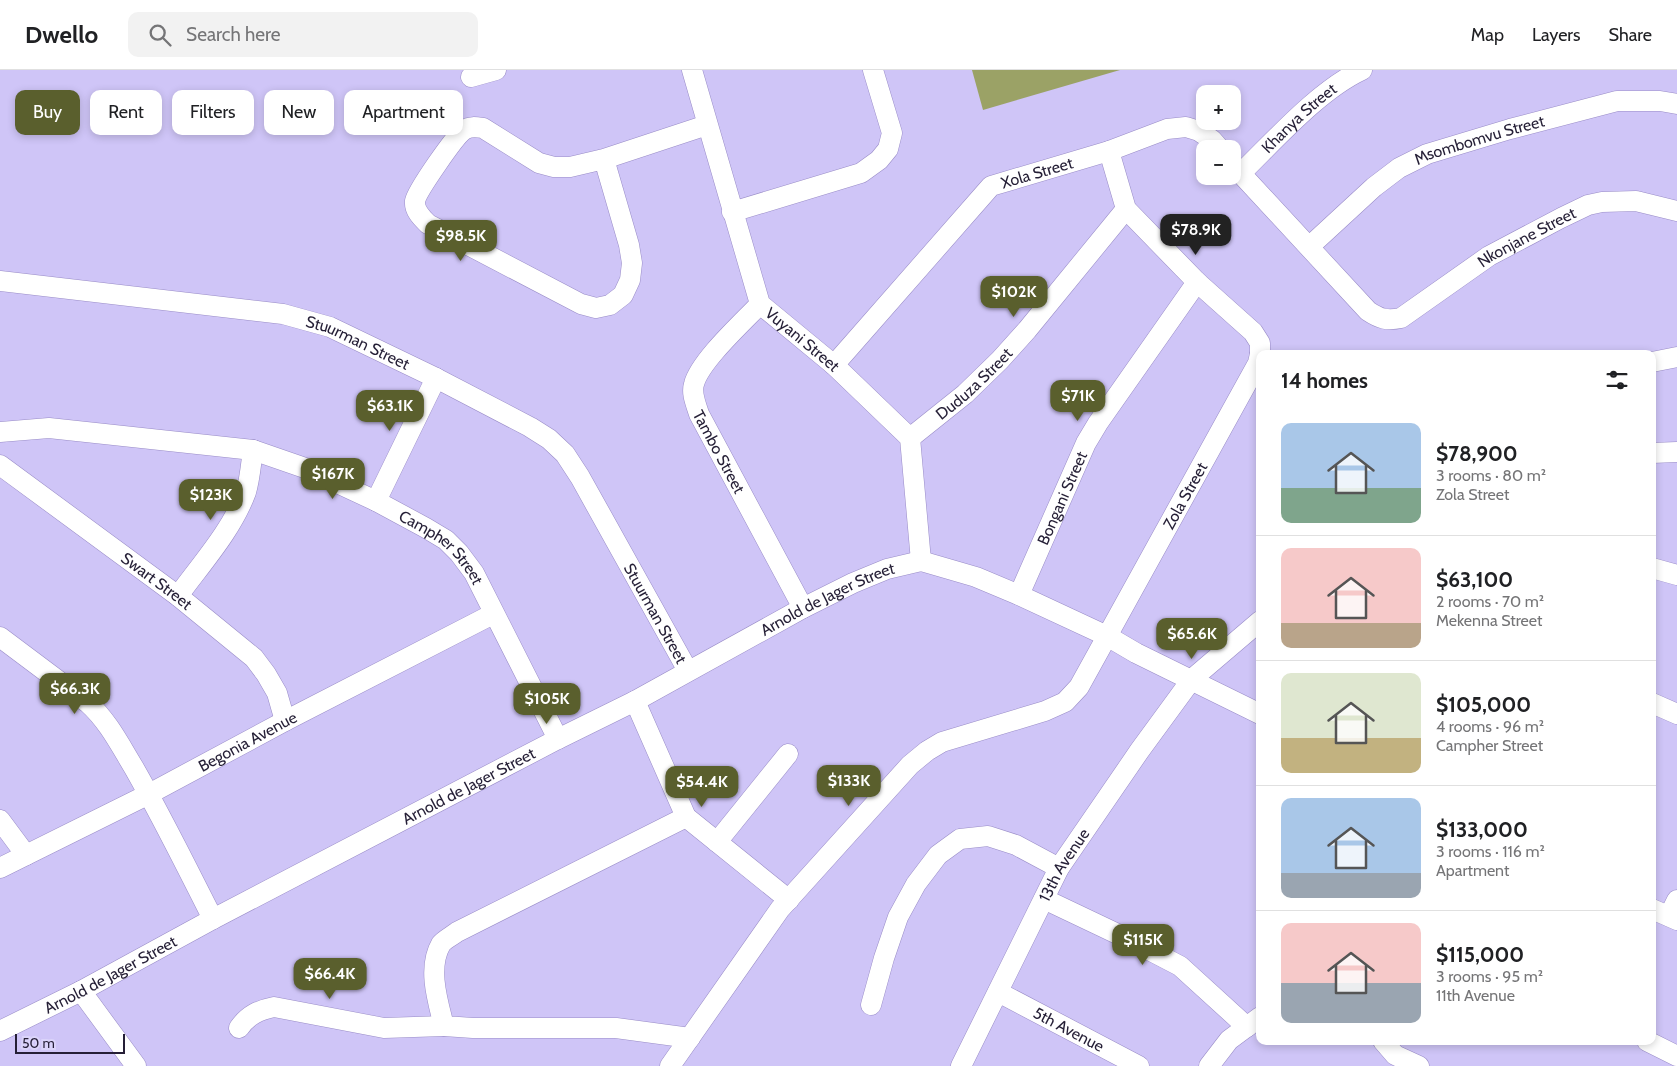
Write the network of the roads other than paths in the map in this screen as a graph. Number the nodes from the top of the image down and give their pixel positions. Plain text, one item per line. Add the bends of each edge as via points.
1 (496, 70) edge
2 (692, 70) edge
3 (873, 70) edge
4 (1362, 70) edge
5 (471, 77) dead end
6 (1677, 104) edge
7 (707, 125) junction
8 (1212, 140) edge
9 (1109, 151) junction
10 (604, 159) junction
11 (1241, 165) edge
12 (1241, 172) edge
13 (1126, 209) junction
14 (1677, 211) edge
15 (732, 212) junction
16 (1310, 246) junction
17 (0, 281) edge
18 (1197, 282) junction
19 (760, 304) junction
20 (1260, 350) edge
21 (1677, 357) edge
22 (1656, 361) edge
23 (834, 365) junction
24 (1256, 367) edge
25 (436, 378) junction
26 (0, 432) edge
27 (910, 438) junction
28 (253, 450) junction
29 (1677, 452) edge
30 (1656, 453) edge
31 (0, 465) edge
32 (376, 501) junction
33 (921, 561) junction
34 (1656, 569) edge
35 (1677, 574) edge
36 (1019, 595) junction
37 (178, 596) junction
38 (804, 608) junction
39 (493, 614) junction
40 (1256, 624) edge
41 (1107, 636) junction
42 (0, 637) edge
43 (688, 671) junction
44 (1192, 679) junction
45 (635, 701) junction
46 (1656, 705) edge
47 (1256, 712) edge
48 (1677, 714) edge
49 (285, 721) junction
50 (558, 739) junction
51 (788, 754) dead end
52 (149, 794) junction
53 (686, 817) junction
54 (0, 820) edge
55 (717, 842) junction
56 (26, 855) junction
57 (0, 868) edge
58 (1059, 868) junction
59 (789, 900) junction
60 (1044, 900) junction
61 (213, 918) junction
62 (81, 991) junction
63 (998, 992) junction
64 (871, 1005) dead end
65 (1253, 1022) edge
66 (444, 1026) junction
67 (239, 1028) dead end
68 (0, 1031) edge
69 (690, 1038) junction
70 (1387, 1045) edge
71 (1655, 1045) edge
72 (1677, 1056) edge
73 (136, 1066) edge
74 (670, 1066) edge
75 (961, 1066) edge
76 (1139, 1066) edge
77 (1209, 1066) edge
78 (1419, 1066) edge

1 - 5 street
2 - 7 street, Vuyani Street
3 - 15 street via 892,133 888,149 879,160 861,173
4 - 11 street, Khanya Street via 1345,78
6 - 16 street, Msombomvu Street via 1617,101 1427,154 1386,178
7 - 10 street
7 - 15 street, Vuyani Street
8 - 9 street, Xola Street via 1199,131 1186,128 1167,130
9 - 13 street, Zola Street
9 - 23 street, Xola Street via 991,186
10 - 10 street via 570,168 554,167 539,163 483,128 474,126 455,138 420,190 415,202 418,215 428,224 580,304 596,308 610,305 623,295 630,280 632,263
12 - 16 street
13 - 18 street, Zola Street
13 - 27 street, Duduza Street via 1000,360 965,394
14 - 16 street, Nkonjane Street via 1636,201 1588,205 1489,256 1401,318 1390,321 1368,311
15 - 19 street, Vuyani Street
17 - 25 street, Stuurman Street via 283,314 330,326
18 - 20 street, Zola Street via 1253,332 1260,343
18 - 36 street, Bongani Street via 1086,443
19 - 23 street, Vuyani Street
19 - 38 street, Tambo Street via 702,368 694,384 693,397 699,414
21 - 22 street
23 - 27 street, Vuyani Street
24 - 41 street, Zola Street
25 - 32 street
25 - 43 street, Stuurman Street via 549,439 564,454
26 - 28 street, Campher Street via 49,428
27 - 33 street
28 - 32 street, Campher Street via 305,468
28 - 37 street via 240,506
29 - 30 street
31 - 37 street, Swart Street
32 - 39 street, Campher Street via 446,540 474,573
33 - 36 street, Arnold de Jager Street via 976,577
33 - 38 street, Arnold de Jager Street via 887,569 852,583
34 - 35 street
36 - 41 street, Arnold de Jager Street
37 - 49 street, Swart Street via 254,658 277,693
38 - 43 street, Arnold de Jager Street
39 - 49 street, Begonia Avenue
39 - 50 street, Campher Street
40 - 44 street, 13th Avenue
41 - 44 street, Arnold de Jager Street
41 - 59 street, Zola Street via 1079,687 1065,702 1046,711 942,742 910,765
42 - 52 street via 100,714
43 - 45 street, Arnold de Jager Street
44 - 47 street, Arnold de Jager Street
44 - 58 street, 13th Avenue
45 - 50 street, Arnold de Jager Street
45 - 53 street
46 - 48 street
49 - 52 street, Begonia Avenue
50 - 61 street, Arnold de Jager Street
51 - 55 street
52 - 56 street, Begonia Avenue
52 - 61 street
53 - 55 street
53 - 66 street via 457,932 442,943 436,959 435,989
54 - 56 street
55 - 59 street
56 - 57 street, Begonia Avenue
58 - 60 street, 13th Avenue
58 - 64 street via 1016,845 988,836 960,839 938,856 916,884 898,917
59 - 69 street, Zola Street
60 - 63 street, 13th Avenue
60 - 65 street via 1180,966
61 - 62 street, Arnold de Jager Street
62 - 68 street, Arnold de Jager Street
62 - 73 street
63 - 75 street, 13th Avenue
63 - 76 street, 5th Avenue
65 - 77 street via 1229,1040
66 - 67 street via 384,1028 274,1007 259,1010
66 - 69 street via 616,1028
69 - 74 street, Zola Street
70 - 78 street via 1395,1054
71 - 72 street

